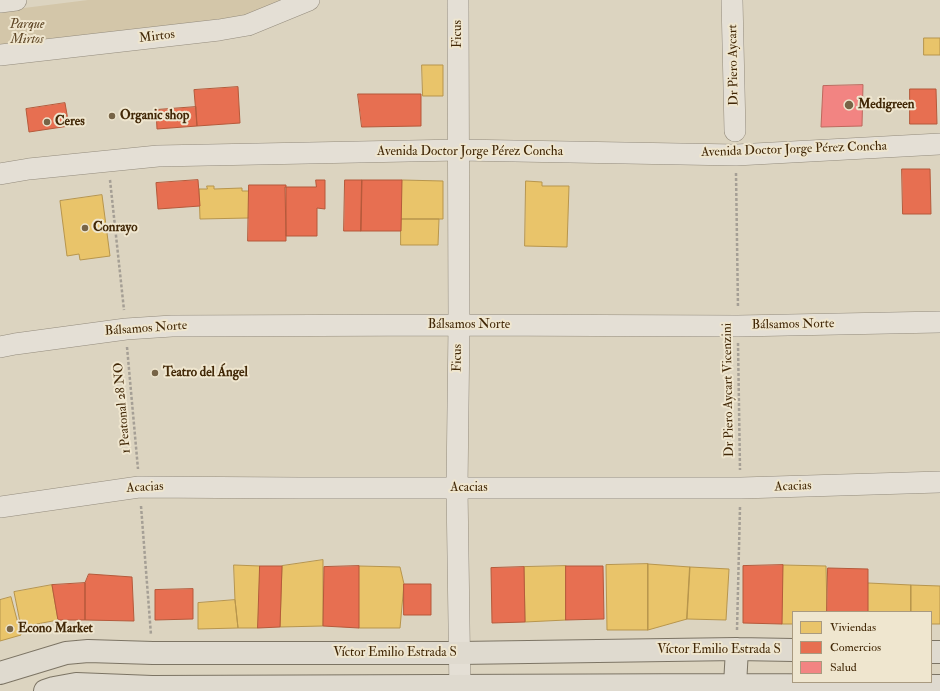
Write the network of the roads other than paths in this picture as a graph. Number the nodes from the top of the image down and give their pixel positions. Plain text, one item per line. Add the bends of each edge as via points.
1 (16, 0) edge
2 (309, 0) edge
3 (458, 0) edge
4 (732, 0) edge
5 (0, 2) edge
6 (0, 55) edge
7 (735, 131) dead end
8 (940, 144) edge
9 (459, 150) junction
10 (0, 174) edge
11 (940, 322) edge
12 (459, 325) junction
13 (0, 347) edge
14 (940, 482) edge
15 (457, 488) junction
16 (0, 506) edge
17 (737, 649) junction
18 (792, 650) edge
19 (153, 653) junction
20 (459, 653) junction
21 (0, 673) edge
22 (735, 685) junction
23 (940, 686) edge
24 (152, 687) junction
25 (460, 688) edge
26 (45, 691) edge

1 - 5 street
2 - 6 street, Mirtos via 244,26
3 - 9 street, Ficus
4 - 7 street, Dr Piero Aycart
8 - 9 street, Avenida Doctor Jorge Pérez Concha via 736,155
9 - 10 street, Avenida Doctor Jorge Pérez Concha via 158,156
9 - 12 street, Ficus
11 - 12 street, Bálsamos Norte via 738,326
12 - 13 street, Bálsamos Norte via 172,326 126,329
12 - 15 street, Ficus
14 - 15 street, Acacias via 741,488
15 - 16 street, Acacias via 139,487
15 - 20 street, Ficus
17 - 18 main road, Víctor Emilio Estrada S
17 - 20 main road, Víctor Emilio Estrada S
17 - 22 main road
19 - 20 main road, Víctor Emilio Estrada S
19 - 21 main road, Víctor Emilio Estrada S via 66,653
19 - 24 main road
20 - 25 street, Ficus
22 - 23 main road
22 - 25 main road
24 - 25 main road
24 - 26 main road via 76,684

